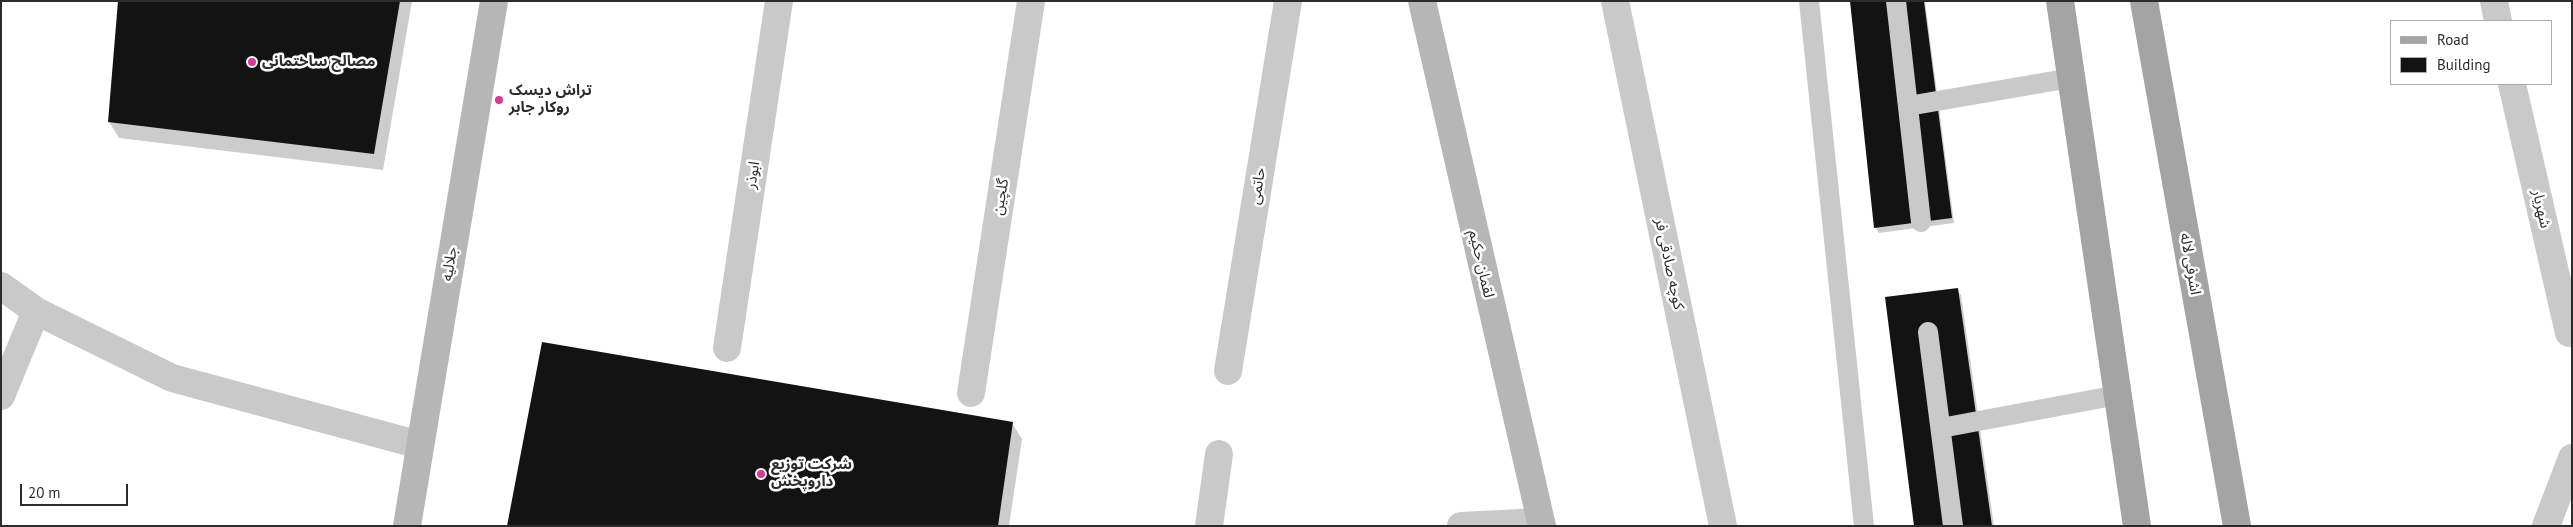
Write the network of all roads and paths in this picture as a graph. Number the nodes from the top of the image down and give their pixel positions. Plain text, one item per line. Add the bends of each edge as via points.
1 (494, 1) edge
2 (780, 1) edge
3 (1031, 1) edge
4 (1288, 1) edge
5 (1616, 1) edge
6 (1809, 1) edge
7 (1896, 1) edge
8 (2060, 1) edge
9 (2144, 1) edge
10 (2494, 1) edge
11 (1427, 2) edge
12 (2498, 20) edge
13 (2071, 78) junction
14 (2512, 85) edge
15 (1908, 106) junction
16 (1921, 222) dead end
17 (1, 286) edge
18 (36, 311) junction
19 (1928, 332) dead end
20 (2569, 333) dead end
21 (727, 348) dead end
22 (1228, 371) dead end
23 (971, 394) dead end
24 (2118, 394) junction
25 (1, 396) edge
26 (1941, 428) junction
27 (420, 445) junction
28 (1220, 454) dead end
29 (2572, 458) edge
30 (1542, 524) edge
31 (407, 526) edge
32 (1209, 526) edge
33 (1460, 526) edge
34 (1723, 526) edge
35 (1864, 526) edge
36 (1953, 526) edge
37 (2137, 526) edge
38 (2237, 526) edge
39 (2546, 526) edge

1 - 27 main road, جلالیه
2 - 21 street, ابوذر
3 - 23 street, گلچین
4 - 22 street, حاتمی
5 - 34 street, کوچه صادقی فر
6 - 35 lane
7 - 15 lane
8 - 13 main road
9 - 38 main road, اشرفی لاله
10 - 12 street
11 - 30 main road, لقمان حکیم
13 - 15 lane
13 - 24 main road
14 - 20 street, شهریار
15 - 16 lane
17 - 18 street
18 - 25 street
18 - 27 street via 172,378
19 - 26 lane
24 - 26 lane
24 - 37 main road
26 - 36 lane
27 - 31 main road, جلالیه
28 - 32 street
29 - 39 street
30 - 33 street

